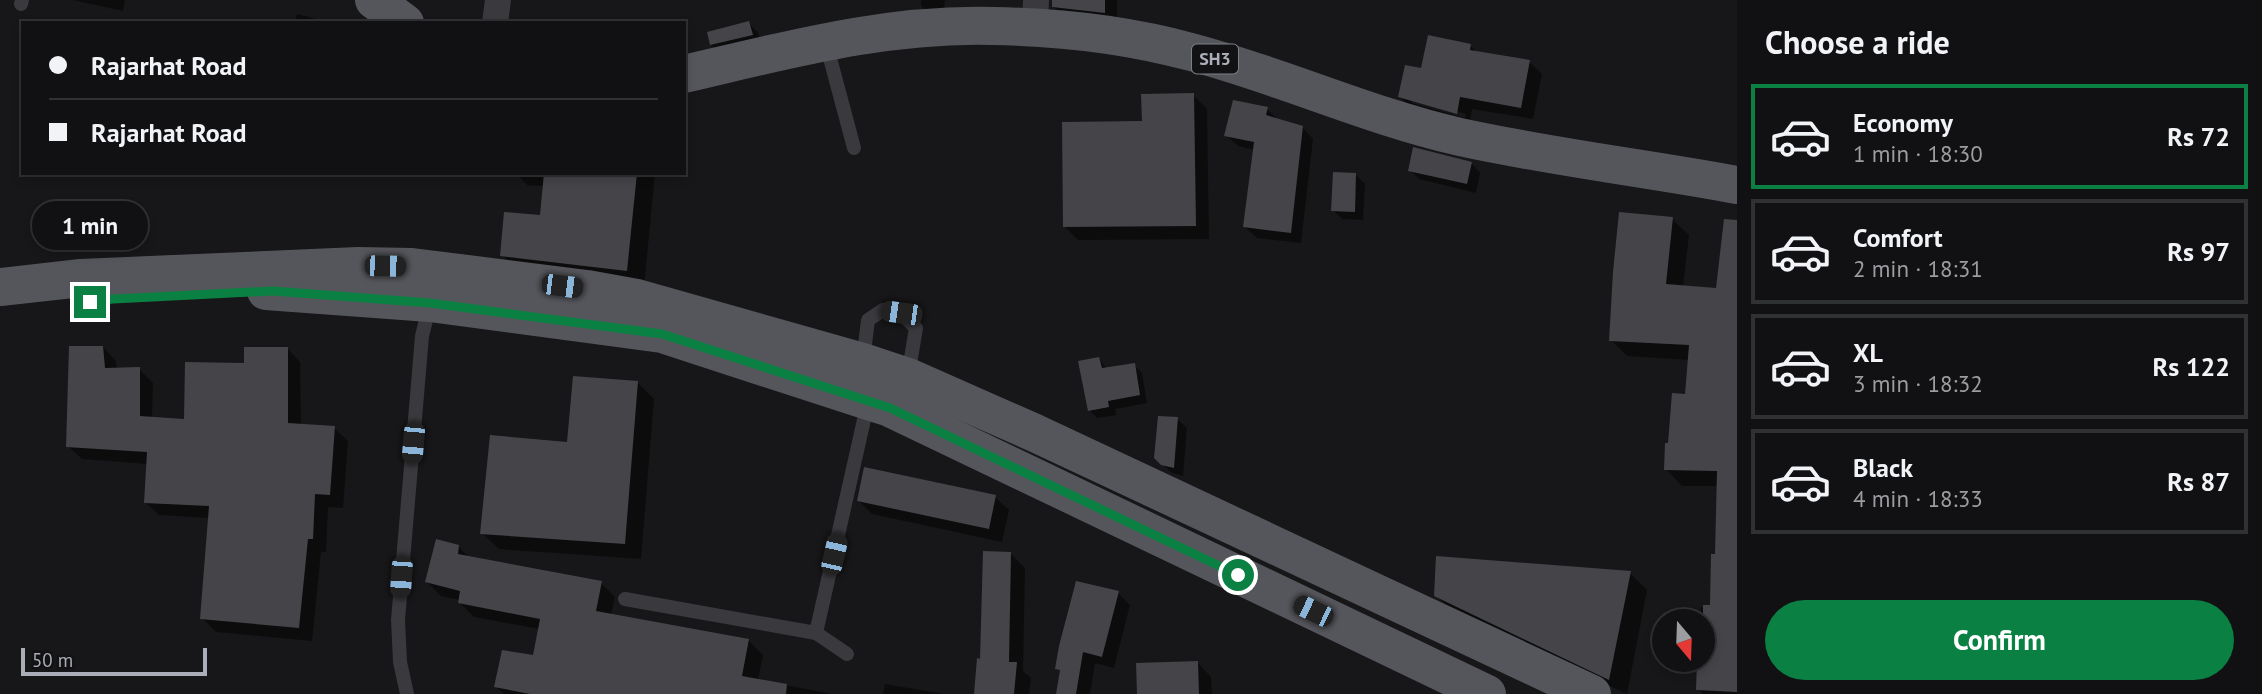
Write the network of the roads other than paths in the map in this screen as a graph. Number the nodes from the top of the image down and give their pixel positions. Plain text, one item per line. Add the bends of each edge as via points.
1 (374, 0) edge
2 (498, 0) edge
3 (1036, 14) edge
4 (402, 21) edge
5 (495, 21) edge
6 (826, 41) junction
7 (686, 74) edge
8 (854, 148) dead end
9 (1737, 185) edge
10 (0, 288) edge
11 (430, 303) junction
12 (0, 314) edge
13 (878, 387) junction
14 (625, 599) dead end
15 (816, 633) junction
16 (847, 654) dead end
17 (407, 694) edge
18 (1487, 694) edge
19 (1591, 694) edge

1 - 4 main road
2 - 5 street
3 - 6 main road, SH3 via 993,26 921,27
3 - 9 main road, SH3 via 1190,51 1459,136
6 - 7 main road, SH3
6 - 8 lane
10 - 13 main road via 95,277 412,267 637,298
11 - 12 main road via 273,291 113,299
11 - 13 main road via 662,334
11 - 17 lane via 422,336 398,620
13 - 15 lane
13 - 18 main road
13 - 19 main road via 1035,433
14 - 15 lane
15 - 16 lane

